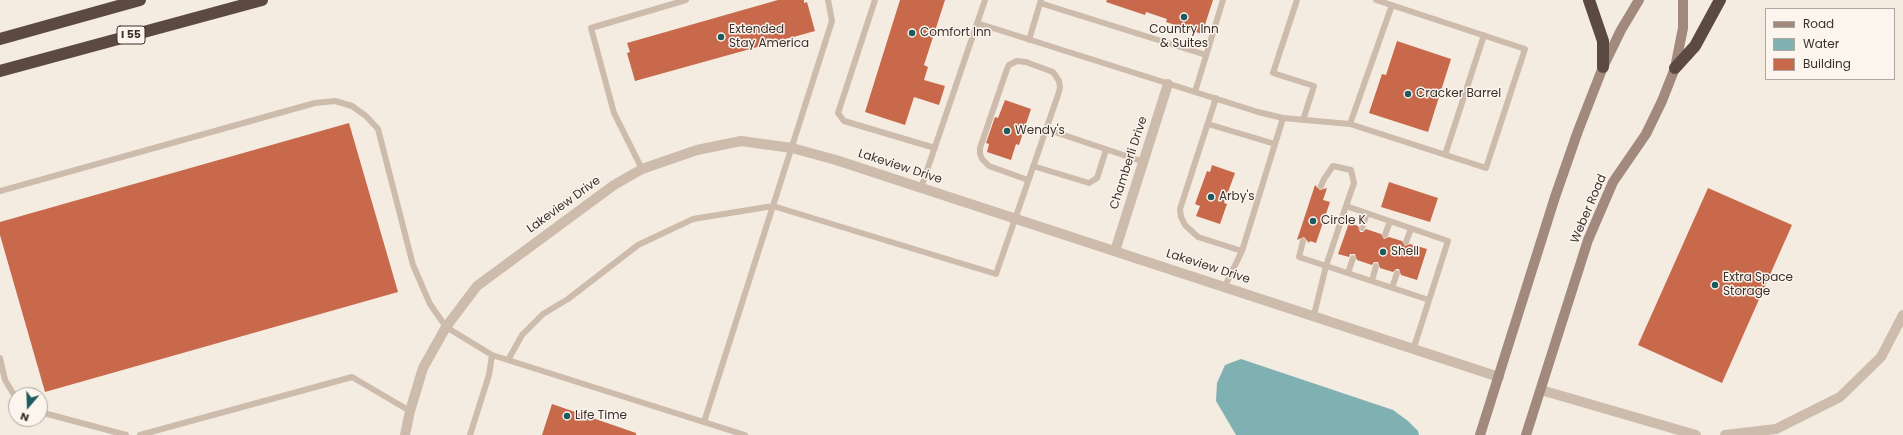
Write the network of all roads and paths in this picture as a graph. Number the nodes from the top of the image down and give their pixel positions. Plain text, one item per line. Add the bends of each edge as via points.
1 (140, 0) edge
2 (262, 0) edge
3 (686, 0) edge
4 (828, 0) edge
5 (875, 0) edge
6 (985, 0) edge
7 (1223, 0) edge
8 (1297, 0) edge
9 (1376, 0) edge
10 (1589, 0) edge
11 (1639, 0) edge
12 (1682, 0) edge
13 (1720, 0) edge
14 (1041, 2) edge
15 (1392, 5) junction
16 (977, 23) junction
17 (1484, 35) junction
18 (0, 38) edge
19 (1029, 40) junction
20 (1206, 54) junction
21 (1604, 67) junction
22 (1675, 68) junction
23 (0, 71) edge
24 (1168, 84) junction
25 (1195, 92) junction
26 (1216, 98) junction
27 (1283, 118) junction
28 (1303, 120) junction
29 (1208, 124) junction
30 (1350, 124) junction
31 (1046, 129) junction
32 (1275, 144) junction
33 (792, 148) junction
34 (935, 148) junction
35 (1106, 150) junction
36 (1445, 155) junction
37 (1144, 162) junction
38 (1033, 166) junction
39 (642, 169) junction
40 (1028, 180) junction
41 (1321, 186) dead end
42 (921, 188) junction
43 (0, 192) edge
44 (774, 206) junction
45 (1346, 206) junction
46 (1367, 213) junction
47 (1014, 218) junction
48 (1390, 221) junction
49 (1362, 228) dead end
50 (1411, 228) junction
51 (1386, 236) dead end
52 (1303, 241) dead end
53 (1406, 242) dead end
54 (1115, 251) junction
55 (1242, 251) junction
56 (1353, 258) dead end
57 (1326, 266) junction
58 (1376, 266) dead end
59 (1348, 273) junction
60 (1397, 273) dead end
61 (1372, 281) junction
62 (1225, 286) junction
63 (1392, 288) junction
64 (1430, 300) junction
65 (1314, 315) junction
66 (1903, 315) edge
67 (446, 327) junction
68 (1414, 348) junction
69 (492, 355) junction
70 (0, 358) edge
71 (508, 360) junction
72 (1499, 377) junction
73 (9, 387) edge
74 (1541, 390) junction
75 (410, 410) junction
76 (48, 414) edge
77 (704, 422) junction
78 (126, 435) edge
79 (140, 435) edge
80 (405, 435) edge
81 (470, 435) edge
82 (745, 435) edge
83 (1480, 435) edge
84 (1526, 435) edge
85 (1696, 435) edge
86 (1725, 435) edge

1 - 18 highway
2 - 23 highway, I 55
3 - 39 lane via 591,28 614,113
4 - 33 lane via 832,21
5 - 34 lane via 838,113 844,122
6 - 16 lane
7 - 20 lane
8 - 28 lane via 1273,73 1314,86
9 - 15 lane
10 - 21 highway via 1603,41
11 - 21 main road via 1621,30
12 - 22 main road, Weber Road via 1683,28
13 - 22 highway via 1695,46
14 - 19 lane
14 - 20 lane
15 - 17 lane
15 - 30 lane
16 - 19 lane
16 - 34 lane
17 - 36 lane
17 - 36 lane via 1525,49 1486,168
19 - 24 lane
20 - 25 lane
21 - 72 main road via 1555,197
22 - 74 main road, Weber Road via 1646,134 1613,182 1588,240
24 - 25 lane
24 - 37 street, Chamberli Drive
25 - 26 lane
26 - 27 lane
26 - 29 lane
27 - 28 lane
27 - 32 lane
28 - 30 lane
29 - 32 lane
29 - 55 lane via 1180,209 1181,217 1185,226 1198,237
30 - 36 lane
31 - 35 lane
31 - 38 lane
31 - 40 lane via 1059,92 1059,81 1053,72 1047,69 1022,61 1013,63 1007,69 980,154 989,166
32 - 55 lane
33 - 39 street, Lakeview Drive via 741,141 697,150
33 - 42 street, Lakeview Drive
33 - 44 lane
34 - 42 lane
35 - 37 lane
35 - 38 lane via 1097,178 1089,183
37 - 54 street, Chamberli Drive
38 - 40 lane
39 - 67 street, Lakeview Drive via 614,185 477,286
40 - 47 lane
41 - 45 lane via 1334,166 1351,170 1354,183
42 - 47 street, Lakeview Drive
43 - 67 lane via 316,103 335,101 352,106 378,129 413,265 430,304
44 - 47 lane via 996,274
44 - 71 lane via 693,219 638,245 568,299 543,314 522,335
44 - 77 lane
45 - 46 lane
45 - 57 lane
46 - 48 lane
46 - 49 lane
47 - 54 street, Lakeview Drive
48 - 50 lane
48 - 51 lane
50 - 53 lane
50 - 64 lane via 1448,241
52 - 57 lane via 1299,257
54 - 62 street, Lakeview Drive
55 - 62 lane
56 - 59 lane
57 - 59 lane
57 - 65 lane
58 - 61 lane
59 - 61 lane
60 - 63 lane
61 - 63 lane
62 - 65 street, Lakeview Drive
63 - 64 lane
64 - 68 lane
65 - 68 street, Lakeview Drive
66 - 86 street via 1881,357 1840,397 1776,429
67 - 69 lane
67 - 75 street, Lakeview Drive via 423,368
68 - 72 street, Lakeview Drive
69 - 71 lane
69 - 81 lane via 489,375
70 - 73 lane
71 - 77 lane
72 - 83 main road
74 - 84 main road, Weber Road
74 - 85 street
75 - 79 lane via 352,377
75 - 80 street, Lakeview Drive
76 - 78 lane
77 - 82 lane

